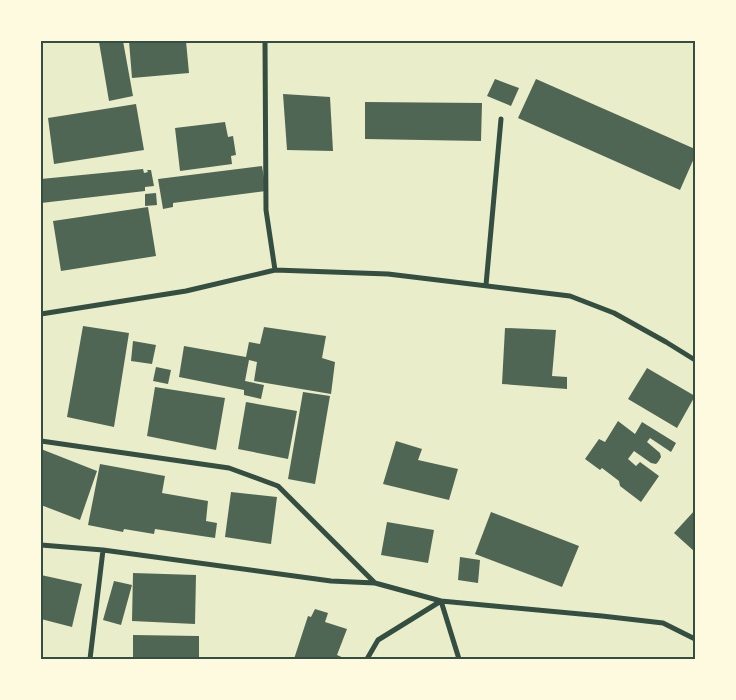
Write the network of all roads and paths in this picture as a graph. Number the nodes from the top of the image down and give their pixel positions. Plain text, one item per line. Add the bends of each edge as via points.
1 (265, 41) edge
2 (500, 119) dead end
3 (275, 270) junction
4 (486, 285) junction
5 (41, 314) edge
6 (695, 360) edge
7 (41, 441) edge
8 (41, 545) edge
9 (103, 550) junction
10 (375, 583) junction
11 (441, 601) junction
12 (695, 639) edge
13 (90, 659) edge
14 (367, 659) edge
15 (459, 659) edge

1 - 3 street via 266,210
2 - 4 street
3 - 4 street via 388,274
3 - 5 street via 186,291
4 - 6 street via 570,296 614,313
7 - 10 street via 229,468 278,486
8 - 9 street
9 - 10 street via 331,581
9 - 13 street
10 - 11 street
11 - 12 street via 663,623
11 - 14 street via 378,640
11 - 15 street

